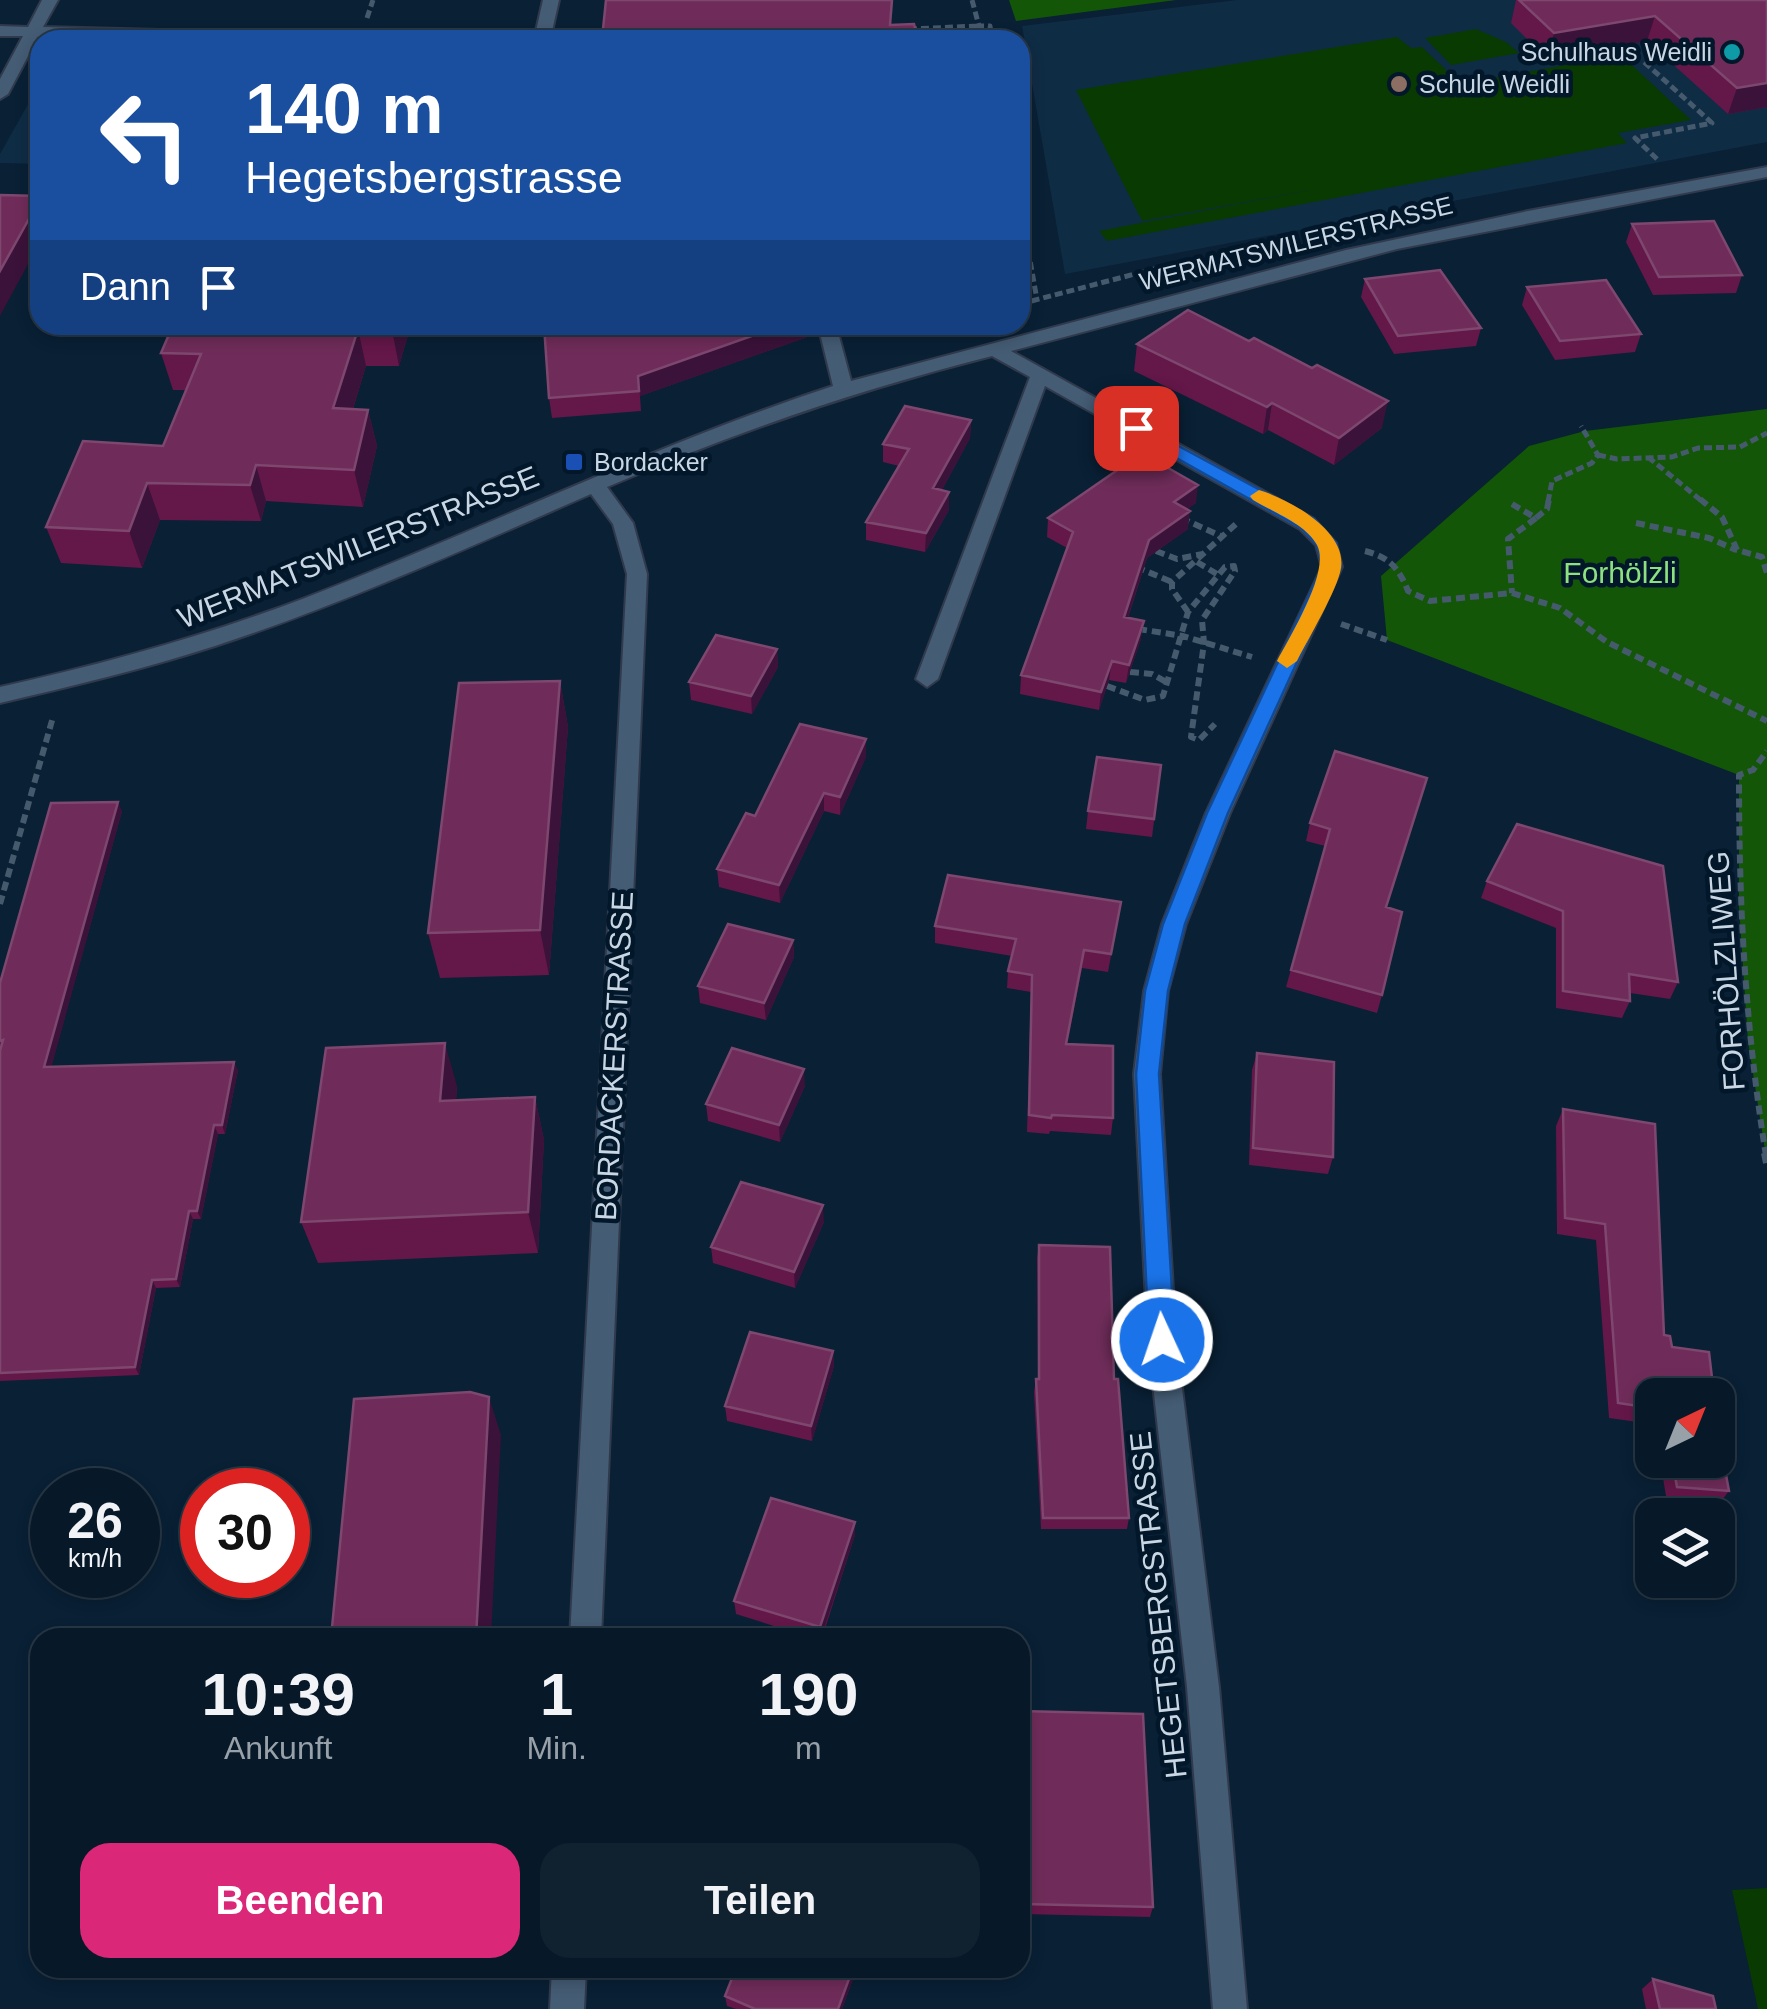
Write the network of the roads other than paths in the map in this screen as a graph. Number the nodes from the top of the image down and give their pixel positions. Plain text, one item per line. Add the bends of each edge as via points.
1 (50, 0) edge
2 (551, 0) edge
3 (32, 30) edge
4 (544, 30) edge
5 (0, 31) edge
6 (30, 32) edge
7 (30, 34) edge
8 (0, 94) edge
9 (1767, 172) edge
10 (830, 335) edge
11 (996, 350) junction
12 (1040, 375) junction
13 (843, 389) junction
14 (595, 485) junction
15 (927, 679) dead end
16 (0, 695) edge
17 (586, 1628) edge
18 (569, 1978) edge
19 (567, 2009) edge
20 (1230, 2009) edge

1 - 3 street
2 - 4 street
5 - 6 street
7 - 8 street
9 - 11 street, WERMATSWILERSTRASSE via 1445,233
10 - 13 street
11 - 12 street
11 - 13 street, WERMATSWILERSTRASSE
12 - 15 street
12 - 20 street, HEGETSBERGSTRASSE via 1307,524 1326,543 1332,566 1174,924 1156,991 1148,1074 1162,1340
13 - 14 street, WERMATSWILERSTRASSE
14 - 16 street, WERMATSWILERSTRASSE via 297,610 148,661
14 - 17 street, BORDACKERSTRASSE via 623,524 637,574
18 - 19 street

